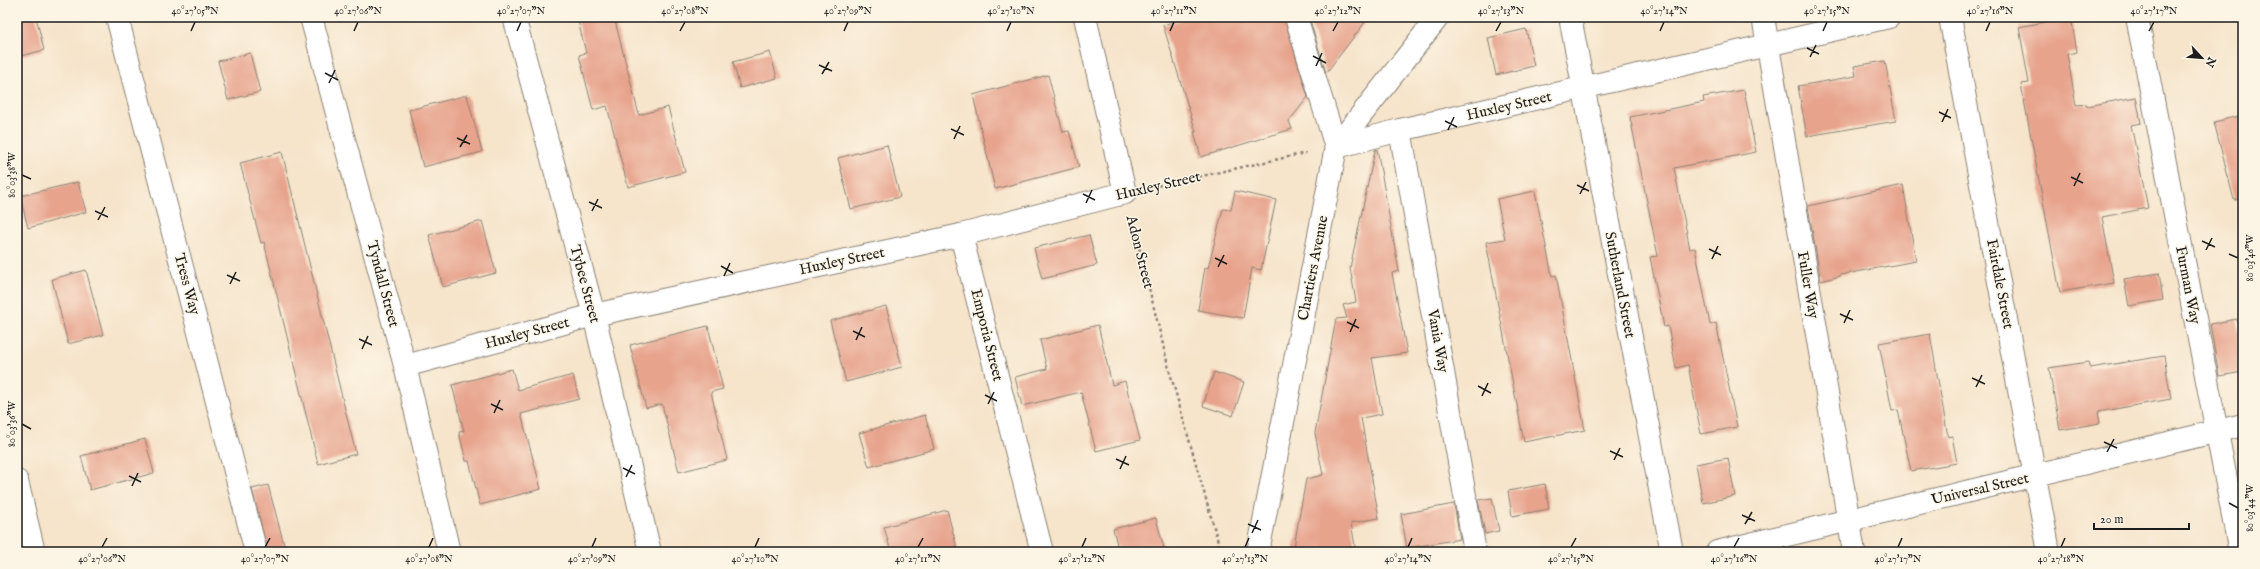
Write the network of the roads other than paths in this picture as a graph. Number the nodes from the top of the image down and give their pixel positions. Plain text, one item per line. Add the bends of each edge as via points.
1 (117, 17) edge
2 (311, 17) edge
3 (514, 17) edge
4 (1085, 17) edge
5 (1296, 17) edge
6 (1438, 17) edge
7 (1570, 17) edge
8 (1763, 17) edge
9 (1889, 17) edge
10 (1950, 17) edge
11 (2137, 17) edge
12 (1768, 46) junction
13 (1582, 89) junction
14 (1400, 130) junction
15 (1336, 147) junction
16 (961, 235) junction
17 (594, 315) junction
18 (405, 366) junction
19 (2243, 424) edge
20 (2217, 431) junction
21 (2035, 476) junction
22 (17, 481) edge
23 (1848, 520) junction
24 (34, 552) edge
25 (256, 552) edge
26 (449, 552) edge
27 (650, 552) edge
28 (1042, 552) edge
29 (1258, 552) edge
30 (1475, 552) edge
31 (1672, 552) edge
32 (1716, 552) edge
33 (1854, 552) edge
34 (2049, 552) edge
35 (2240, 552) edge

1 - 25 street, Tress Way
2 - 18 street, Tyndall Street
3 - 17 street, Tybee Street
4 - 16 street, Huxley Street via 1126,193
5 - 15 street
6 - 15 street, Chartiers Avenue
7 - 13 street, Sutherland Street
8 - 12 street, Fuller Way
9 - 12 street, Huxley Street
10 - 21 street, Fairdale Street
11 - 20 street, Furman Way
12 - 13 street, Huxley Street
12 - 23 street, Fuller Way
13 - 14 street, Huxley Street
13 - 31 street, Sutherland Street
14 - 15 street, Huxley Street
14 - 30 street, Vania Way
15 - 29 street, Chartiers Avenue
16 - 17 street, Huxley Street
16 - 28 street, Emporia Street
17 - 18 street, Huxley Street
17 - 27 street, Tybee Street
18 - 26 street, Tyndall Street
19 - 20 street, Universal Street
20 - 21 street, Universal Street
20 - 35 street, Furman Way
21 - 23 street, Universal Street
21 - 34 street, Fairdale Street
22 - 24 street
23 - 32 street, Universal Street
23 - 33 street, Fuller Way

